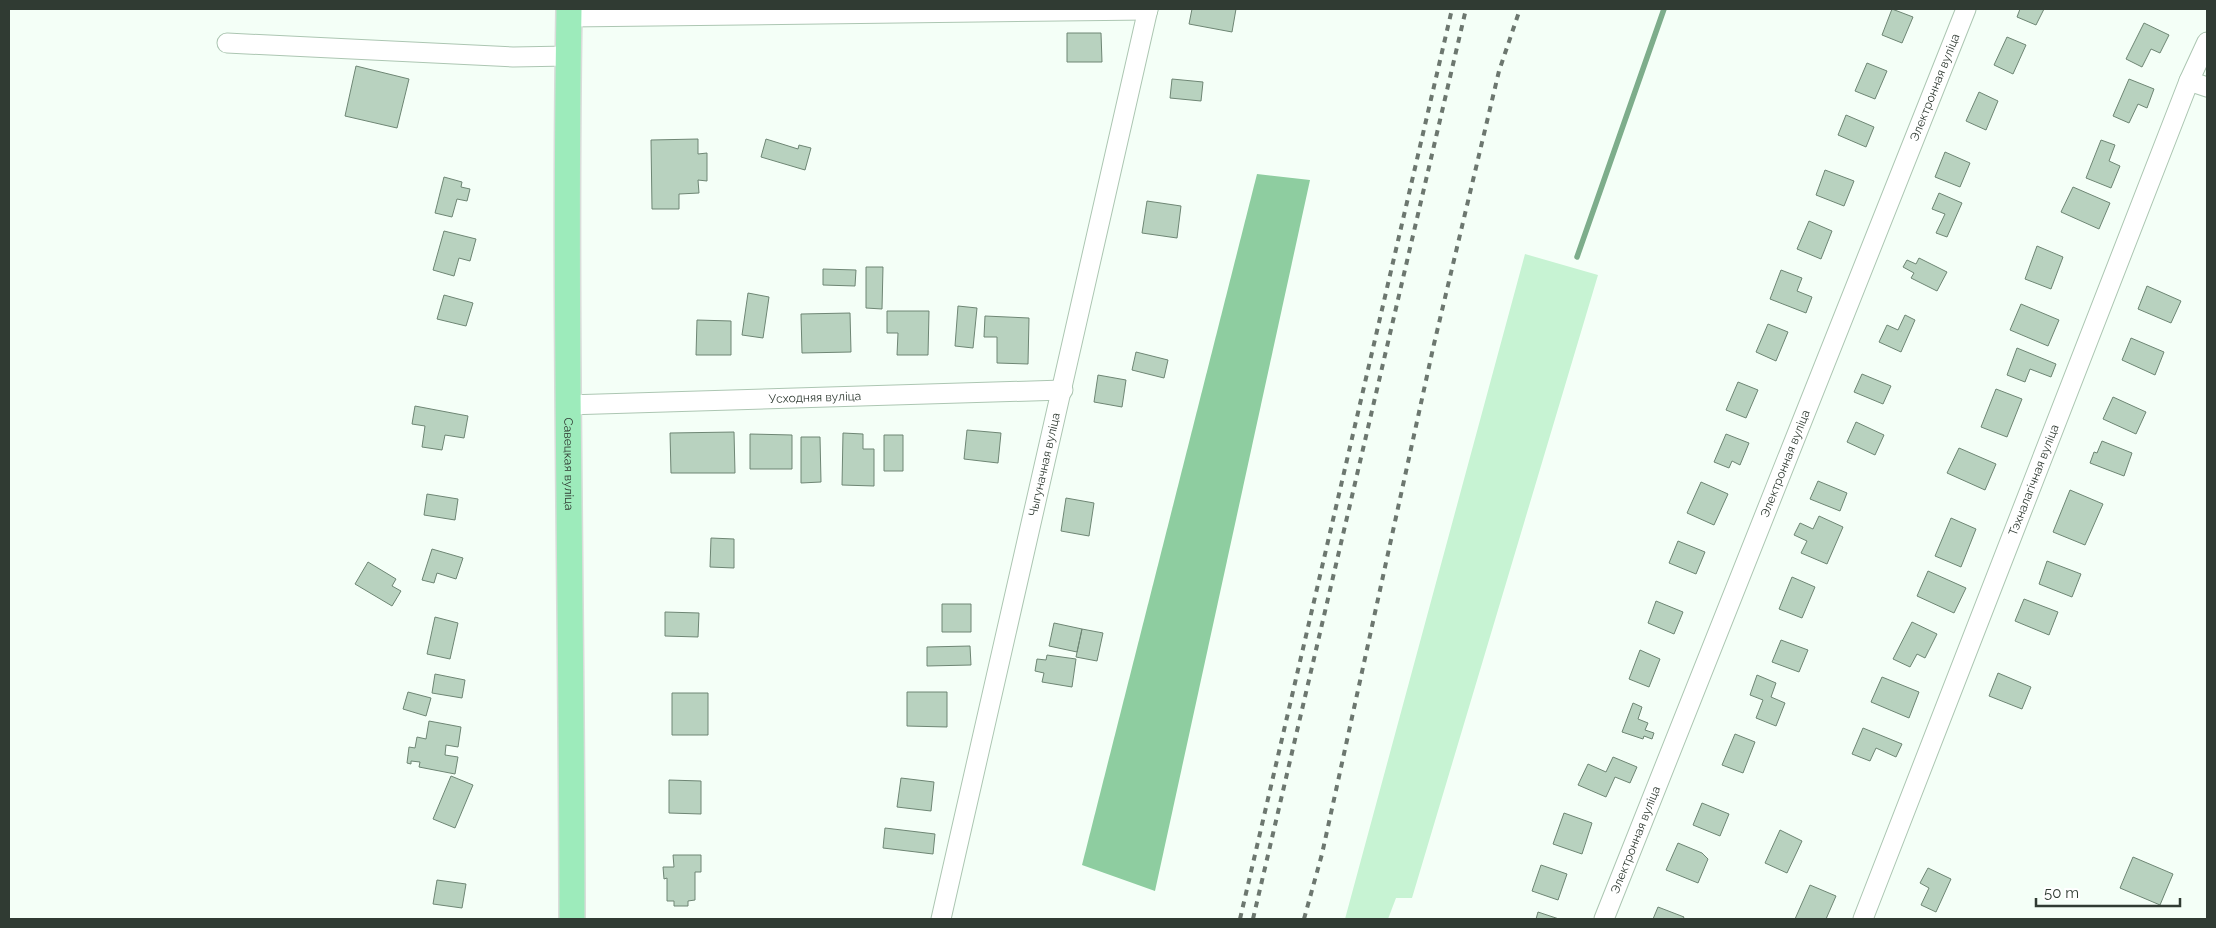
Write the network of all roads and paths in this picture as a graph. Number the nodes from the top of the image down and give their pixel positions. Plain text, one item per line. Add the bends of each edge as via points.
1 (1148, 9) edge
2 (1966, 9) edge
3 (569, 13) edge
4 (2207, 42) edge
5 (227, 43) dead end
6 (568, 56) junction
7 (2189, 81) junction
8 (2207, 86) edge
9 (1063, 390) junction
10 (567, 405) junction
11 (572, 919) edge
12 (941, 919) edge
13 (1604, 919) edge
14 (1863, 919) edge

1 - 3 street
1 - 9 street, Чыгуначная вуліца
2 - 13 street, Электронная вуліца
3 - 6 main road, Савецкая вуліца
4 - 7 street, Тэхналагічная вуліца
5 - 6 street
6 - 10 main road, Савецкая вуліца
7 - 8 street
7 - 14 street, Тэхналагічная вуліца
9 - 10 street, Усходняя вуліца
9 - 12 street, Чыгуначная вуліца
10 - 11 main road, Савецкая вуліца via 572,660

